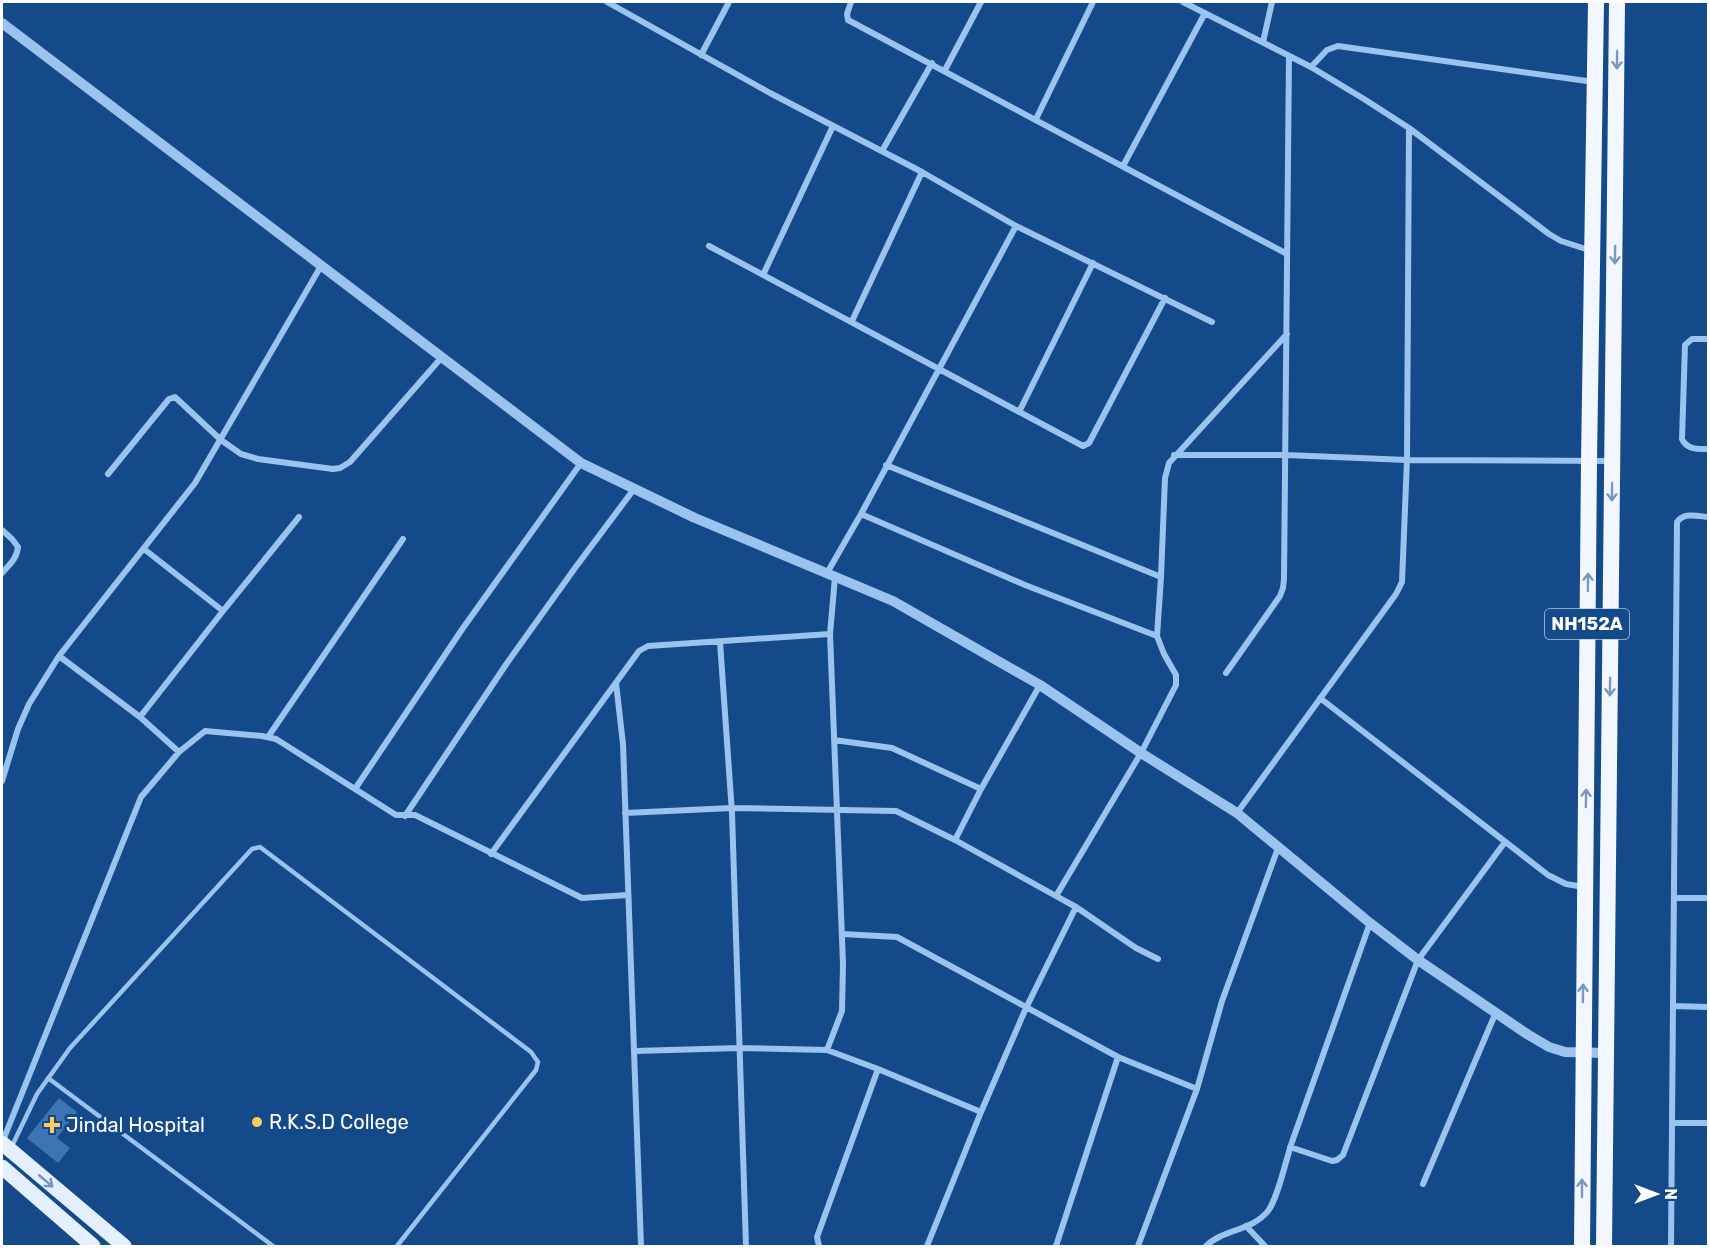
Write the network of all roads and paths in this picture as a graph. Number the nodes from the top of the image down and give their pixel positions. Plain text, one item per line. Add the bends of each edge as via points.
1 (607, 2) edge
2 (729, 2) edge
3 (851, 2) edge
4 (981, 2) edge
5 (1093, 2) edge
6 (1182, 2) edge
7 (1272, 2) edge
8 (1596, 2) edge
9 (1617, 2) edge
10 (1205, 13) junction
11 (2, 22) edge
12 (1263, 42) junction
13 (701, 55) junction
14 (1289, 56) junction
15 (932, 63) junction
16 (1311, 67) junction
17 (945, 70) junction
18 (1594, 82) junction
19 (1036, 119) junction
20 (833, 126) junction
21 (1409, 128) junction
22 (882, 151) junction
23 (1124, 166) junction
24 (922, 172) junction
25 (1016, 226) junction
26 (709, 246) dead end
27 (1592, 251) junction
28 (1287, 254) junction
29 (1093, 263) junction
30 (321, 266) junction
31 (763, 275) junction
32 (1165, 298) junction
33 (852, 321) junction
34 (1212, 322) dead end
35 (1287, 334) junction
36 (1708, 339) edge
37 (442, 357) junction
38 (938, 370) junction
39 (1019, 412) junction
40 (221, 440) junction
41 (1708, 449) edge
42 (1174, 455) junction
43 (1286, 455) junction
44 (1407, 460) junction
45 (1589, 461) junction
46 (1612, 461) junction
47 (581, 463) junction
48 (886, 465) junction
49 (108, 474) dead end
50 (634, 489) junction
51 (861, 514) junction
52 (1708, 517) edge
53 (299, 518) dead end
54 (2, 531) edge
55 (404, 539) dead end
56 (144, 549) junction
57 (2, 573) edge
58 (831, 575) junction
59 (1161, 577) junction
60 (223, 610) junction
61 (830, 634) junction
62 (1157, 636) junction
63 (720, 642) junction
64 (59, 656) junction
65 (1226, 673) dead end
66 (616, 683) junction
67 (1040, 685) junction
68 (1320, 698) junction
69 (140, 717) junction
70 (268, 737) junction
71 (834, 740) junction
72 (179, 752) junction
73 (1141, 753) junction
74 (2, 781) edge
75 (355, 789) junction
76 (981, 789) junction
77 (732, 808) junction
78 (837, 809) junction
79 (625, 813) junction
80 (1237, 813) junction
81 (405, 816) junction
82 (956, 840) junction
83 (1505, 842) junction
84 (1278, 848) junction
85 (491, 854) junction
86 (1585, 887) junction
87 (628, 895) junction
88 (1056, 896) junction
89 (1674, 898) junction
90 (1708, 898) edge
91 (1076, 907) junction
92 (1370, 922) junction
93 (842, 934) junction
94 (1158, 958) dead end
95 (1418, 960) junction
96 (1673, 1006) junction
97 (1708, 1007) edge
98 (1026, 1008) junction
99 (1496, 1012) junction
100 (739, 1048) junction
101 (827, 1050) junction
102 (635, 1051) junction
103 (1605, 1053) junction
104 (1583, 1054) junction
105 (1118, 1057) junction
106 (878, 1069) junction
107 (48, 1078) junction
108 (1197, 1089) junction
109 (981, 1112) junction
110 (1672, 1123) junction
111 (1708, 1123) edge
112 (5, 1145) edge
113 (1290, 1147) junction
114 (2, 1167) edge
115 (1423, 1184) dead end
116 (1246, 1226) junction
117 (93, 1246) edge
118 (124, 1246) edge
119 (273, 1246) edge
120 (396, 1246) edge
121 (641, 1246) edge
122 (746, 1246) edge
123 (819, 1246) edge
124 (927, 1246) edge
125 (1056, 1246) edge
126 (1138, 1246) edge
127 (1206, 1246) edge
128 (1265, 1246) edge
129 (1582, 1246) edge
130 (1604, 1246) edge
131 (1671, 1246) edge

1 - 13 street
2 - 13 street
3 - 15 street via 849,20
4 - 17 street
5 - 19 street
6 - 10 street
7 - 12 street
8 - 18 highway, NH152A
9 -> 46 highway, NH152A
10 - 12 street
10 - 23 street
11 - 30 street
12 - 14 street
13 - 20 street
14 - 16 street
14 - 28 street
15 - 17 street
15 - 22 street
16 - 18 street via 1327,50 1338,46
16 - 21 street
17 - 19 street
18 - 27 highway, NH152A
19 - 23 street
20 - 22 street
20 - 31 street
21 - 27 street via 1549,234
21 - 44 street
22 - 24 street
23 - 28 street
24 - 25 street
24 - 33 street
25 - 29 street
25 - 38 street
26 - 31 street
27 - 45 highway, NH152A
28 - 35 street
29 - 32 street
29 - 39 street
30 - 37 street
30 - 40 street
31 - 33 street
32 - 34 street
32 - 39 street via 1086,446 1079,446
33 - 38 street
35 - 42 street
35 - 43 street
36 - 41 street via 1692,339 1685,345 1682,439 1689,447
37 - 40 street via 350,462 340,468 248,457
37 - 47 street
38 - 39 street
38 - 48 street
40 - 49 street via 178,398 172,397
40 - 56 street via 195,483
42 - 43 street
42 - 59 street via 1165,478
43 - 44 street
43 - 65 street via 1283,588
44 - 45 street
44 - 68 street via 1402,582
45 - 46 street
86 -> 45 highway, NH152A
46 -> 103 highway, NH152A
47 - 50 street
47 - 75 street
48 - 51 street
48 - 59 street
50 - 58 street
50 - 81 street via 507,663
51 - 58 street
51 - 62 street via 1025,585
52 - 89 street via 1686,516 1677,522
53 - 60 street
54 - 57 street via 18,547 18,554
55 - 70 street
56 - 60 street
56 - 64 street
58 - 61 street
58 - 67 street via 893,601
59 - 62 street
60 - 69 street
61 - 63 street
61 - 71 street
62 - 73 street via 1177,680
63 - 66 street via 648,646 639,651
63 - 77 street
64 - 69 street
64 - 74 street via 29,704
66 - 79 street
66 - 85 street
67 - 73 street
67 - 76 street
68 - 80 street
68 - 83 street
69 - 72 street
70 - 72 street via 208,730
70 - 75 street
71 - 76 street via 892,747
71 - 78 street
72 - 112 street via 141,797
73 - 80 street
73 - 88 street
75 - 81 street via 396,815
76 - 82 street
77 - 78 street
77 - 79 street
77 - 100 street
78 - 82 street via 896,811
78 - 93 street
79 - 87 street
80 - 84 street
81 - 85 street via 415,815
82 - 88 street
83 - 86 street via 1548,875 1566,884
83 - 95 street
84 - 92 street
84 - 108 street via 1222,1001
85 - 87 street via 582,898
104 -> 86 highway, NH152A
87 - 102 street
88 - 91 street
89 - 90 street
89 - 96 street
91 - 94 street via 1136,948
91 - 98 street
92 - 95 street
92 - 113 street
93 - 98 street via 897,937
93 - 101 street via 842,1011
95 - 99 street
95 - 113 street via 1343,1155 1332,1161
96 - 97 street
96 - 110 street
98 - 105 street
98 - 109 street
99 - 104 street via 1549,1047
99 - 115 street
100 - 101 street
100 - 102 street
100 - 122 street
101 - 106 street
102 - 121 street
103 - 104 street
103 - 130 highway, NH152A
129 -> 104 highway, NH152A
105 - 108 street
105 - 125 street
106 - 109 street
106 - 123 street via 817,1237
107 - 112 lane
107 - 119 lane
107 - 120 lane via 69,1048 252,849 263,848 531,1052 538,1062 536,1070
108 - 126 street
109 - 124 street
110 - 111 street
110 - 131 street
112 -> 118 main road
113 - 116 street via 1271,1206 1262,1218
114 - 117 main road
116 - 127 street via 1213,1239
116 - 128 street

